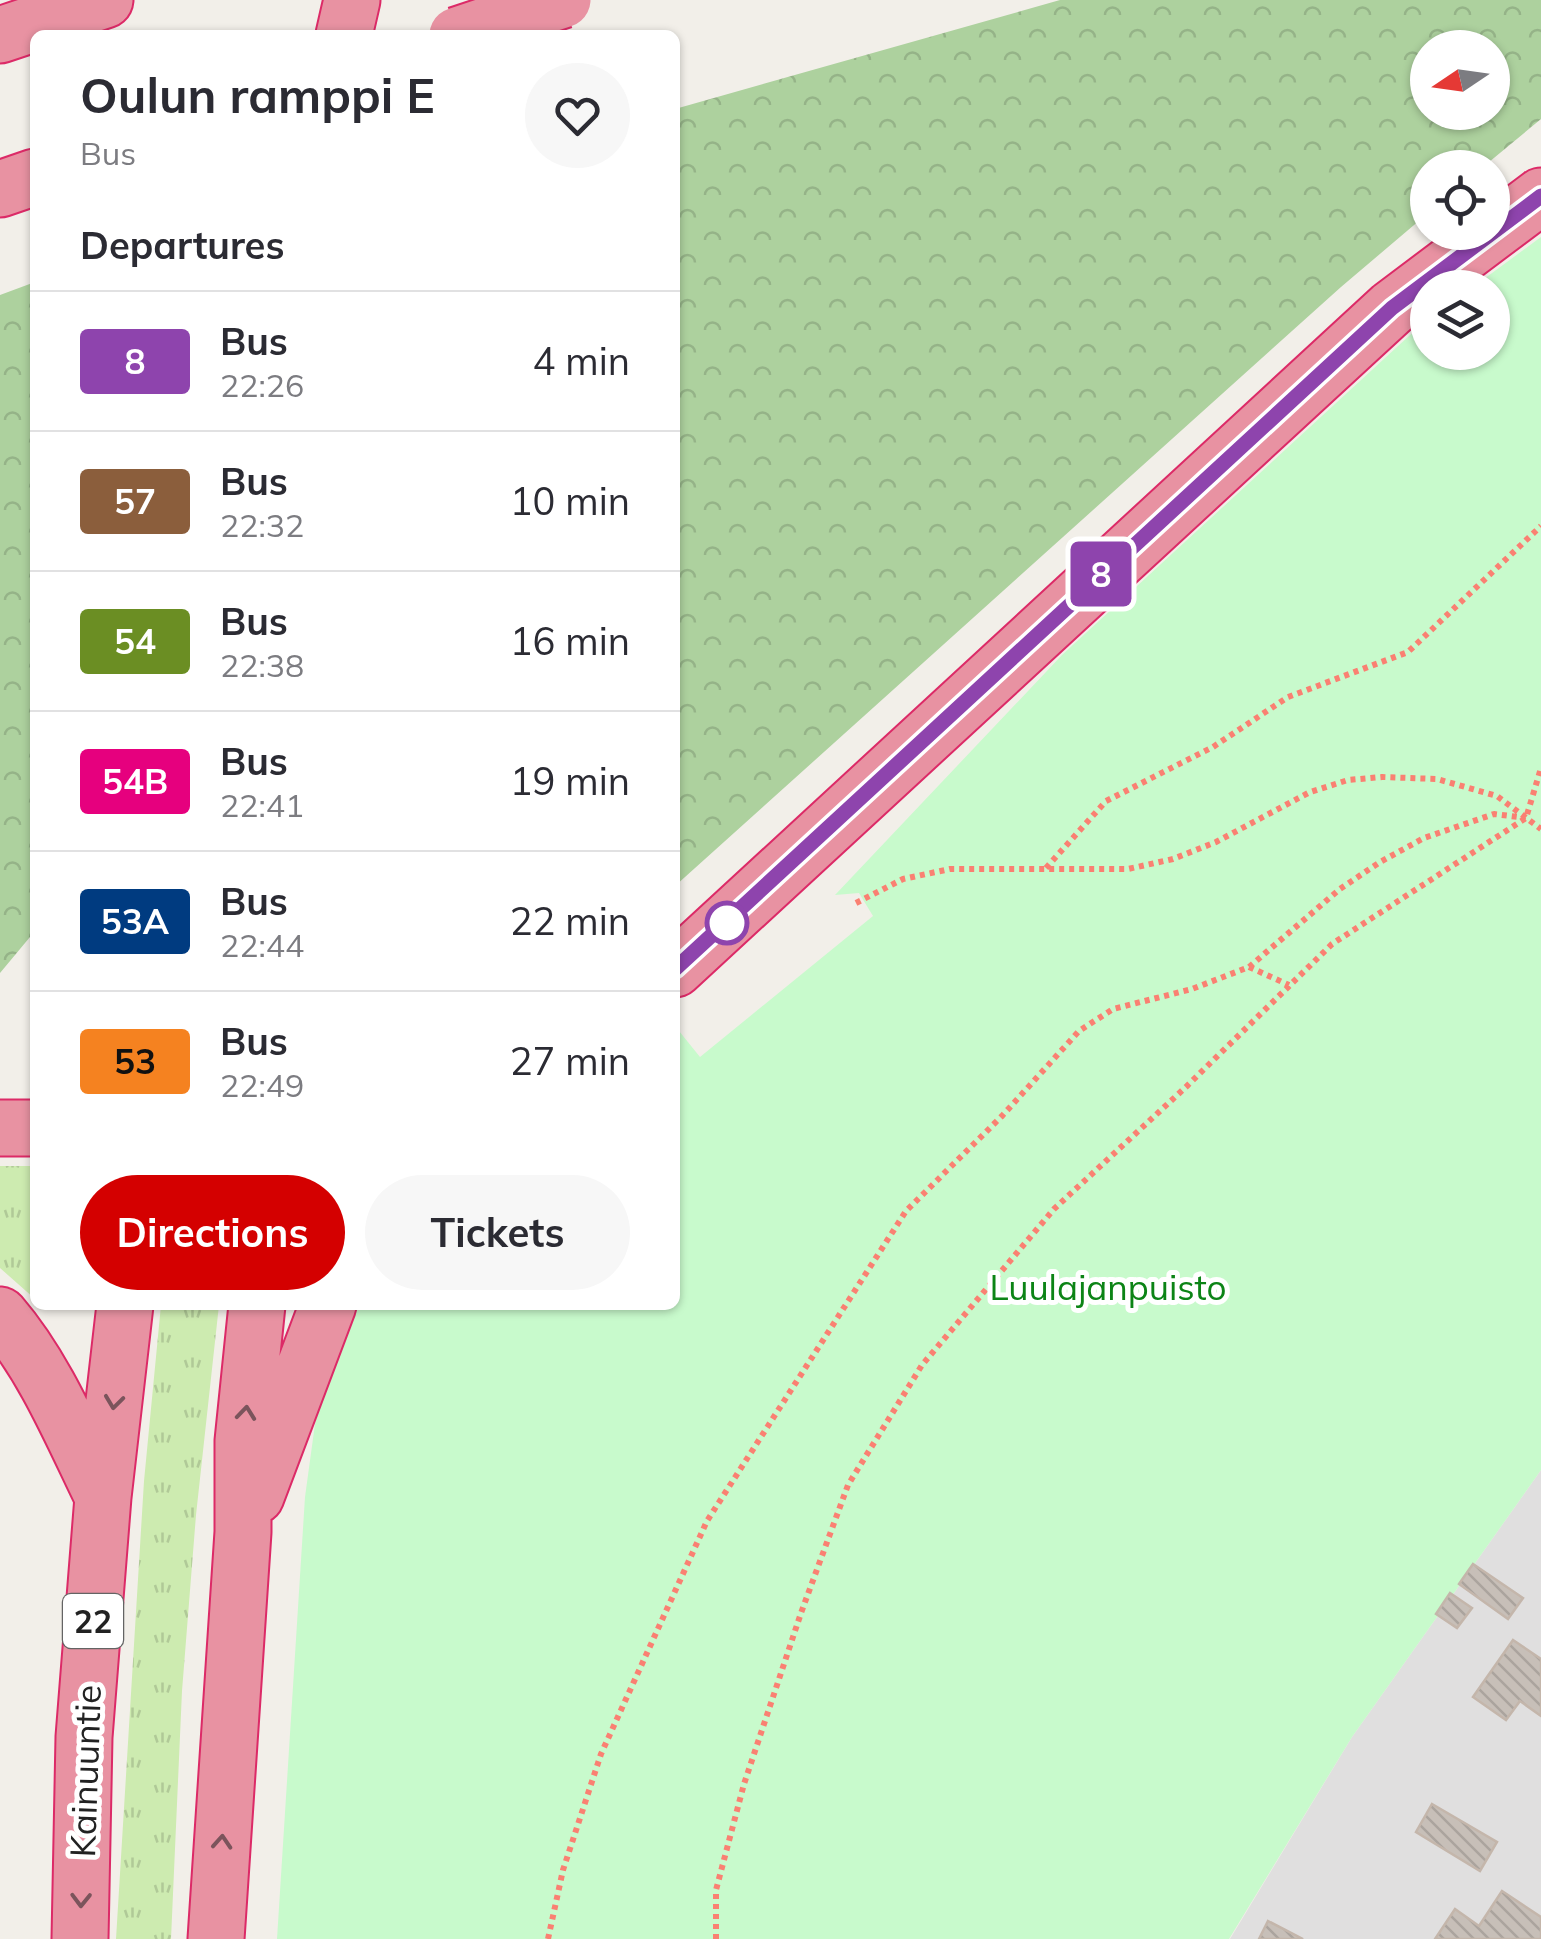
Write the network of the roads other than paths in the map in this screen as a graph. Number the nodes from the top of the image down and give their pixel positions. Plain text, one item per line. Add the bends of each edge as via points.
1 (105, 0) edge
2 (352, 0) edge
3 (489, 0) edge
4 (563, 0) edge
5 (345, 30) edge
6 (472, 30) edge
7 (481, 30) edge
8 (0, 35) edge
9 (30, 179) edge
10 (0, 189) edge
11 (1541, 196) edge
12 (680, 964) edge
13 (0, 1128) edge
14 (30, 1128) edge
15 (124, 1310) edge
16 (257, 1310) edge
17 (326, 1310) edge
18 (0, 1316) edge
19 (103, 1496) junction
20 (242, 1532) junction
21 (80, 1939) edge
22 (216, 1939) edge

1 - 8 highway
2 - 5 highway
3 - 7 highway
4 - 6 highway, bridge
9 - 10 highway
11 - 12 highway via 1392,308
13 - 14 highway
15 -> 19 highway, Kainuuntie / 22
20 -> 16 highway via 243,1441
17 - 20 highway
18 - 19 highway via 54,1399
19 -> 21 highway, Kainuuntie / 22 via 84,1737
22 -> 20 highway

